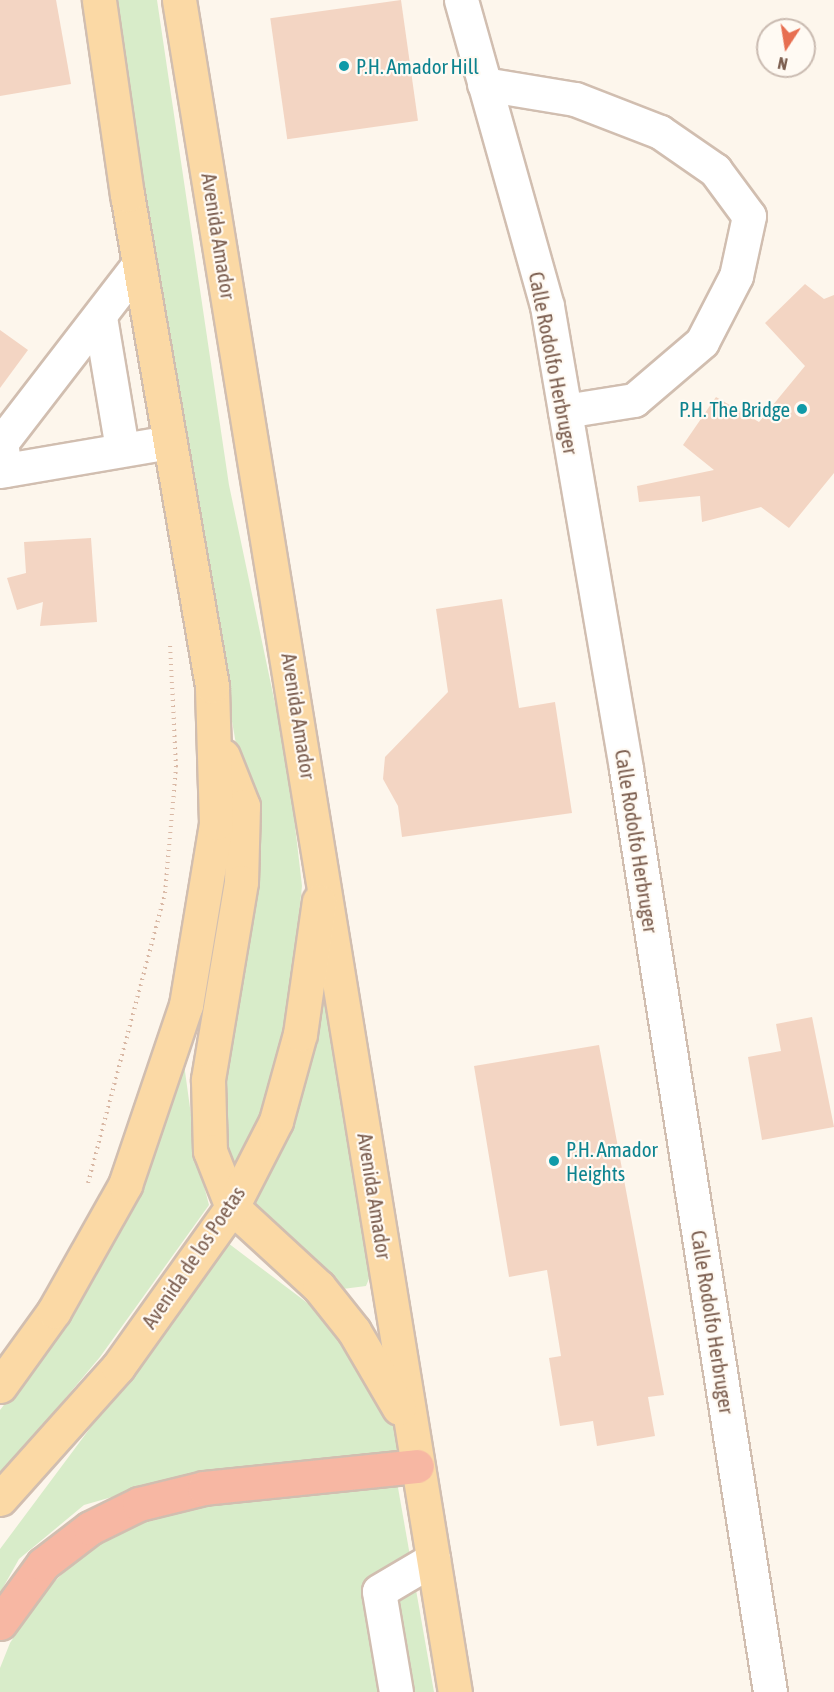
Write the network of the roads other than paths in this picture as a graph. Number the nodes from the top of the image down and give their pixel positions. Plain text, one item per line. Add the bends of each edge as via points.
1 (99, 0) edge
2 (179, 0) edge
3 (461, 0) edge
4 (484, 84) junction
5 (139, 264) junction
6 (100, 317) junction
7 (565, 411) junction
8 (170, 442) junction
9 (122, 449) junction
10 (3, 470) edge
11 (216, 738) junction
12 (324, 868) junction
13 (232, 1207) junction
14 (0, 1386) edge
15 (411, 1432) junction
16 (417, 1466) junction
17 (0, 1499) edge
18 (433, 1560) junction
19 (0, 1623) edge
20 (396, 1692) edge
21 (455, 1692) edge
22 (770, 1692) edge

1 - 5 main road
2 - 12 main road, Avenida Amador
3 - 4 street, Calle Rodolfo Herbruger
4 - 7 street, Calle Rodolfo Herbruger via 547,306
4 - 7 street via 575,99 660,132 715,170 749,216 736,276 702,342 634,400
5 - 6 street
5 - 8 main road
6 - 9 street
6 - 10 street via 1,443
7 - 22 street, Calle Rodolfo Herbruger
8 - 9 street
8 - 11 main road via 212,686
9 - 10 street
11 - 13 main road via 243,806 241,882 208,1080 210,1151
11 - 14 main road via 216,823 201,937 164,1078 125,1185 90,1251
12 - 13 main road, Avenida de los Poetas via 300,1034 276,1121
12 - 15 main road, Avenida Amador
13 - 15 main road, Avenida Amador via 319,1287 354,1331
13 - 17 main road, Avenida de los Poetas via 118,1367
15 - 16 main road, Avenida Amador
16 - 18 main road, Avenida Amador
16 - 19 highway via 204,1488 139,1504 90,1528 43,1564
18 - 20 street via 379,1591
18 - 21 main road, Avenida Amador

